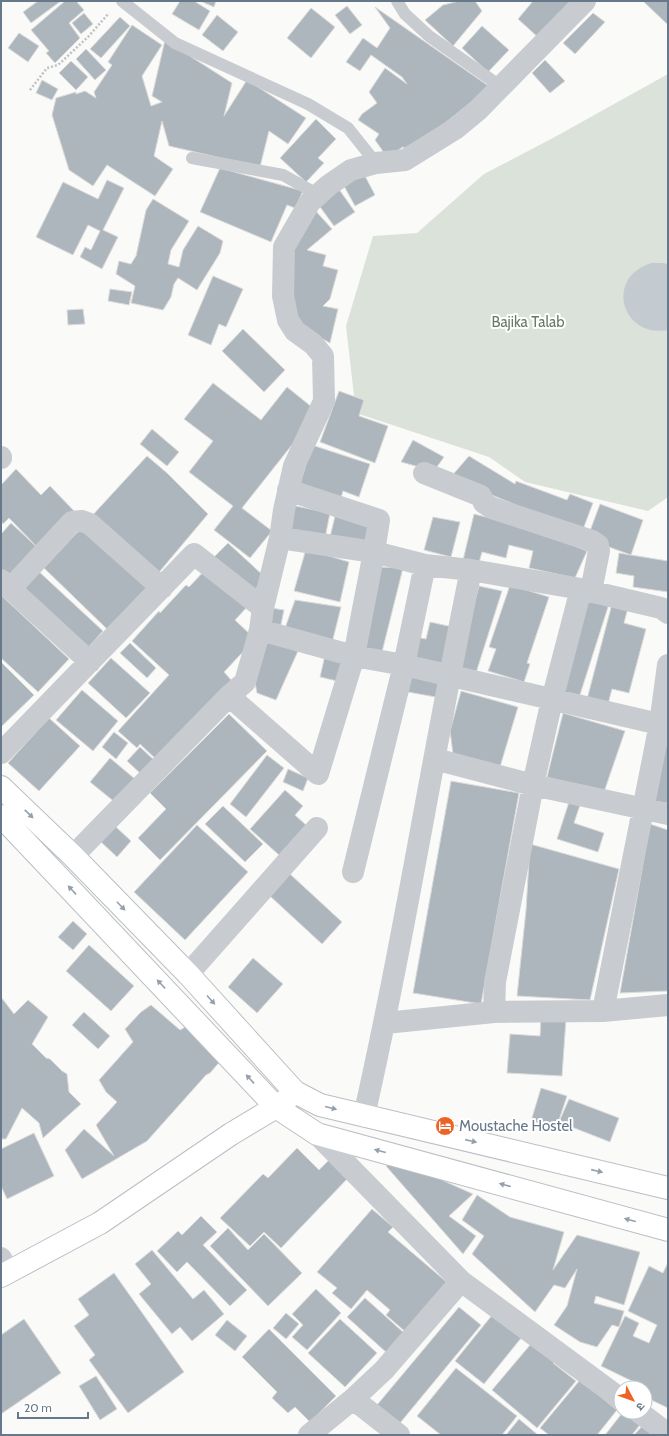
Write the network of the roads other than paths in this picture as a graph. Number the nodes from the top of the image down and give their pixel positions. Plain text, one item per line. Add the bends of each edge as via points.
1 (397, 1) edge
2 (585, 1) edge
3 (118, 4) edge
4 (500, 86) junction
5 (192, 158) dead end
6 (376, 163) junction
7 (319, 194) junction
8 (424, 473) dead end
9 (288, 490) junction
10 (280, 538) junction
11 (374, 552) junction
12 (425, 565) junction
13 (471, 570) junction
14 (6, 584) edge
15 (162, 588) junction
16 (586, 590) junction
17 (263, 608) junction
18 (668, 613) edge
19 (260, 630) junction
20 (354, 656) junction
21 (90, 662) junction
22 (668, 664) edge
23 (404, 665) junction
24 (449, 676) junction
25 (229, 696) junction
26 (552, 700) junction
27 (664, 725) edge
28 (1, 753) edge
29 (435, 758) junction
30 (533, 784) junction
31 (1, 787) edge
32 (643, 808) junction
33 (668, 814) edge
34 (1, 816) edge
35 (316, 828) dead end
36 (73, 856) junction
37 (353, 872) dead end
38 (188, 974) junction
39 (668, 1005) edge
40 (603, 1011) junction
41 (494, 1012) junction
42 (385, 1023) junction
43 (296, 1092) junction
44 (276, 1107) junction
45 (364, 1116) junction
46 (317, 1134) junction
47 (668, 1188) edge
48 (668, 1230) edge
49 (3, 1269) edge
50 (461, 1281) junction
51 (613, 1393) edge
52 (354, 1399) junction
53 (650, 1420) edge
54 (668, 1434) edge
55 (309, 1435) edge
56 (399, 1435) edge

1 - 4 lane via 405,14 428,36
2 - 4 street
3 - 6 lane via 175,43 308,104 348,128
4 - 6 street via 455,130 405,160
5 - 7 lane via 283,175
6 - 7 street via 351,170
7 - 9 street via 310,202 284,247 283,296 288,320 295,331 313,344 323,356 324,401 294,466
8 - 16 street via 480,496 484,503 492,508 598,545 599,551
9 - 10 street
9 - 11 street via 379,520
10 - 11 street
10 - 17 street
11 - 12 street
11 - 20 street
12 - 13 street
12 - 23 street
13 - 16 street
13 - 24 street
14 - 15 street via 72,522 82,520 90,524
14 - 21 street
15 - 17 street via 194,554
15 - 21 street
16 - 18 street via 661,608
16 - 26 street
17 - 19 street
19 - 20 street
19 - 25 street via 245,682
20 - 23 street
20 - 25 street via 318,774
21 - 28 street
22 - 27 street
23 - 24 street
23 - 37 street
24 - 26 street
24 - 29 street
25 - 36 street
26 - 27 street
26 - 30 street
27 - 32 street
29 - 30 street
29 - 42 street
30 - 32 street
30 - 41 street via 496,982
31 -> 36 main road
32 - 33 street
32 - 40 street
44 -> 34 main road
35 - 38 street
36 -> 38 main road
38 -> 43 main road
39 - 40 street
40 - 41 street
41 - 42 street
42 - 45 street
43 - 44 main road
43 -> 45 main road via 320,1105
44 - 46 main road
44 - 49 main road via 231,1134 100,1223
45 -> 47 main road
48 -> 46 main road
46 - 50 street
50 - 51 street
50 - 52 street via 384,1370
52 - 55 street
52 - 56 street
53 - 54 street

